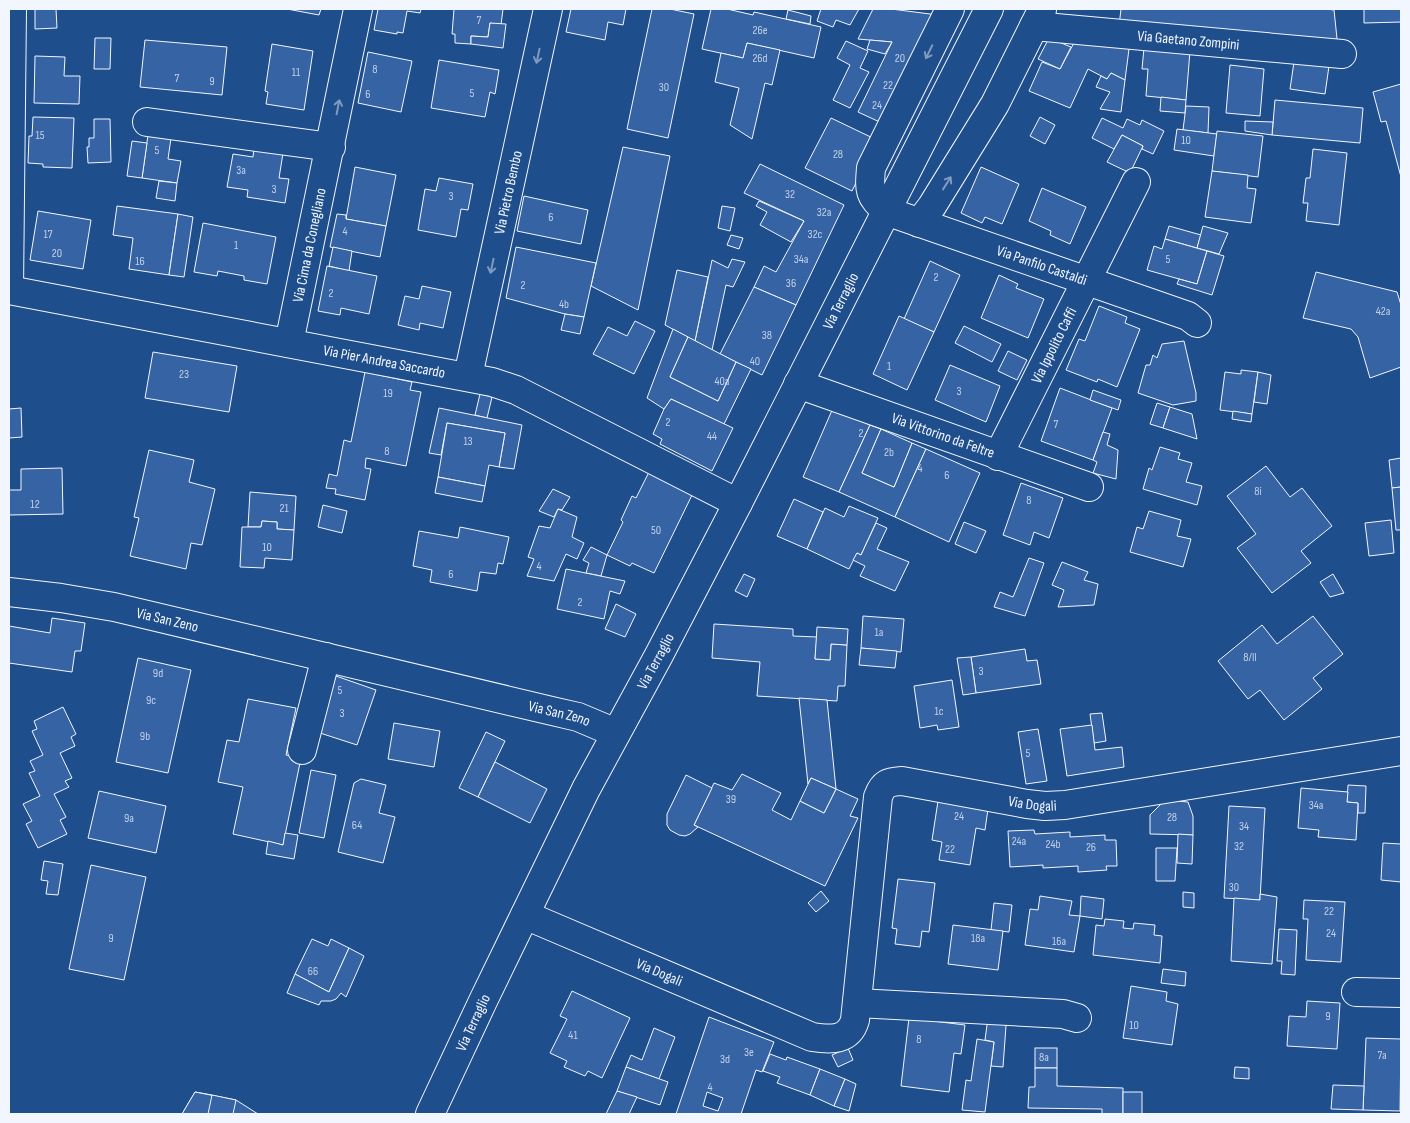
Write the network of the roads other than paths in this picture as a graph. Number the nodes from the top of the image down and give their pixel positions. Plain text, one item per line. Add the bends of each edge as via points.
1 (12, 9) edge
2 (358, 9) edge
3 (548, 9) edge
4 (950, 9) edge
5 (990, 9) edge
6 (1038, 17) edge
7 (1342, 54) dead end
8 (147, 122) dead end
9 (330, 146) junction
10 (1136, 182) dead end
11 (886, 211) junction
12 (919, 223) junction
13 (1086, 281) junction
14 (9, 290) edge
15 (1197, 323) dead end
16 (289, 343) junction
17 (468, 376) junction
18 (798, 384) junction
19 (998, 456) junction
20 (1089, 487) dead end
21 (738, 502) junction
22 (9, 592) edge
23 (326, 657) junction
24 (616, 733) junction
25 (302, 750) dead end
26 (1401, 751) edge
27 (525, 916) junction
28 (1356, 992) dead end
29 (1401, 993) edge
30 (857, 1003) junction
31 (1077, 1018) dead end
32 (430, 1114) edge

1 - 14 street
9 -> 2 street, Via Cima da Conegliano
3 -> 17 street, Via Pietro Bembo
4 -> 11 street via 871,168 870,185 874,200
5 - 11 street, Via Terraglio
6 - 7 street, Via Gaetano Zompini
12 -> 6 street via 995,104
8 - 9 street
9 - 16 street, Via Cima da Conegliano
10 - 13 street, Via Ippolito Caffi
11 - 12 street, Via Panfilo Castaldi
11 - 18 street, Via Terraglio
12 - 13 street, Via Panfilo Castaldi
13 - 15 street, Via Panfilo Castaldi via 1188,316
13 - 19 street, Via Ippolito Caffi
14 - 16 street, Via Pier Andrea Saccardo
16 - 17 street, Via Pier Andrea Saccardo
17 - 21 street, Via Pier Andrea Saccardo via 516,390
18 - 19 street, Via Vittorino da Feltre
18 - 21 street, Via Terraglio
19 - 20 street, Via Vittorino da Feltre
21 - 24 street, Via Terraglio
22 - 23 street, Via San Zeno via 114,607
23 - 24 street, Via San Zeno via 569,715
23 - 25 street
24 - 27 street, Via Terraglio
26 - 30 street, Via Dogali via 1065,805 1027,804 902,781 890,782 882,787 878,797
27 - 30 street, Via Dogali via 812,1037 838,1038 847,1033 853,1027
27 - 32 street, Via Terraglio
28 - 29 street
30 - 31 street via 1063,1014

